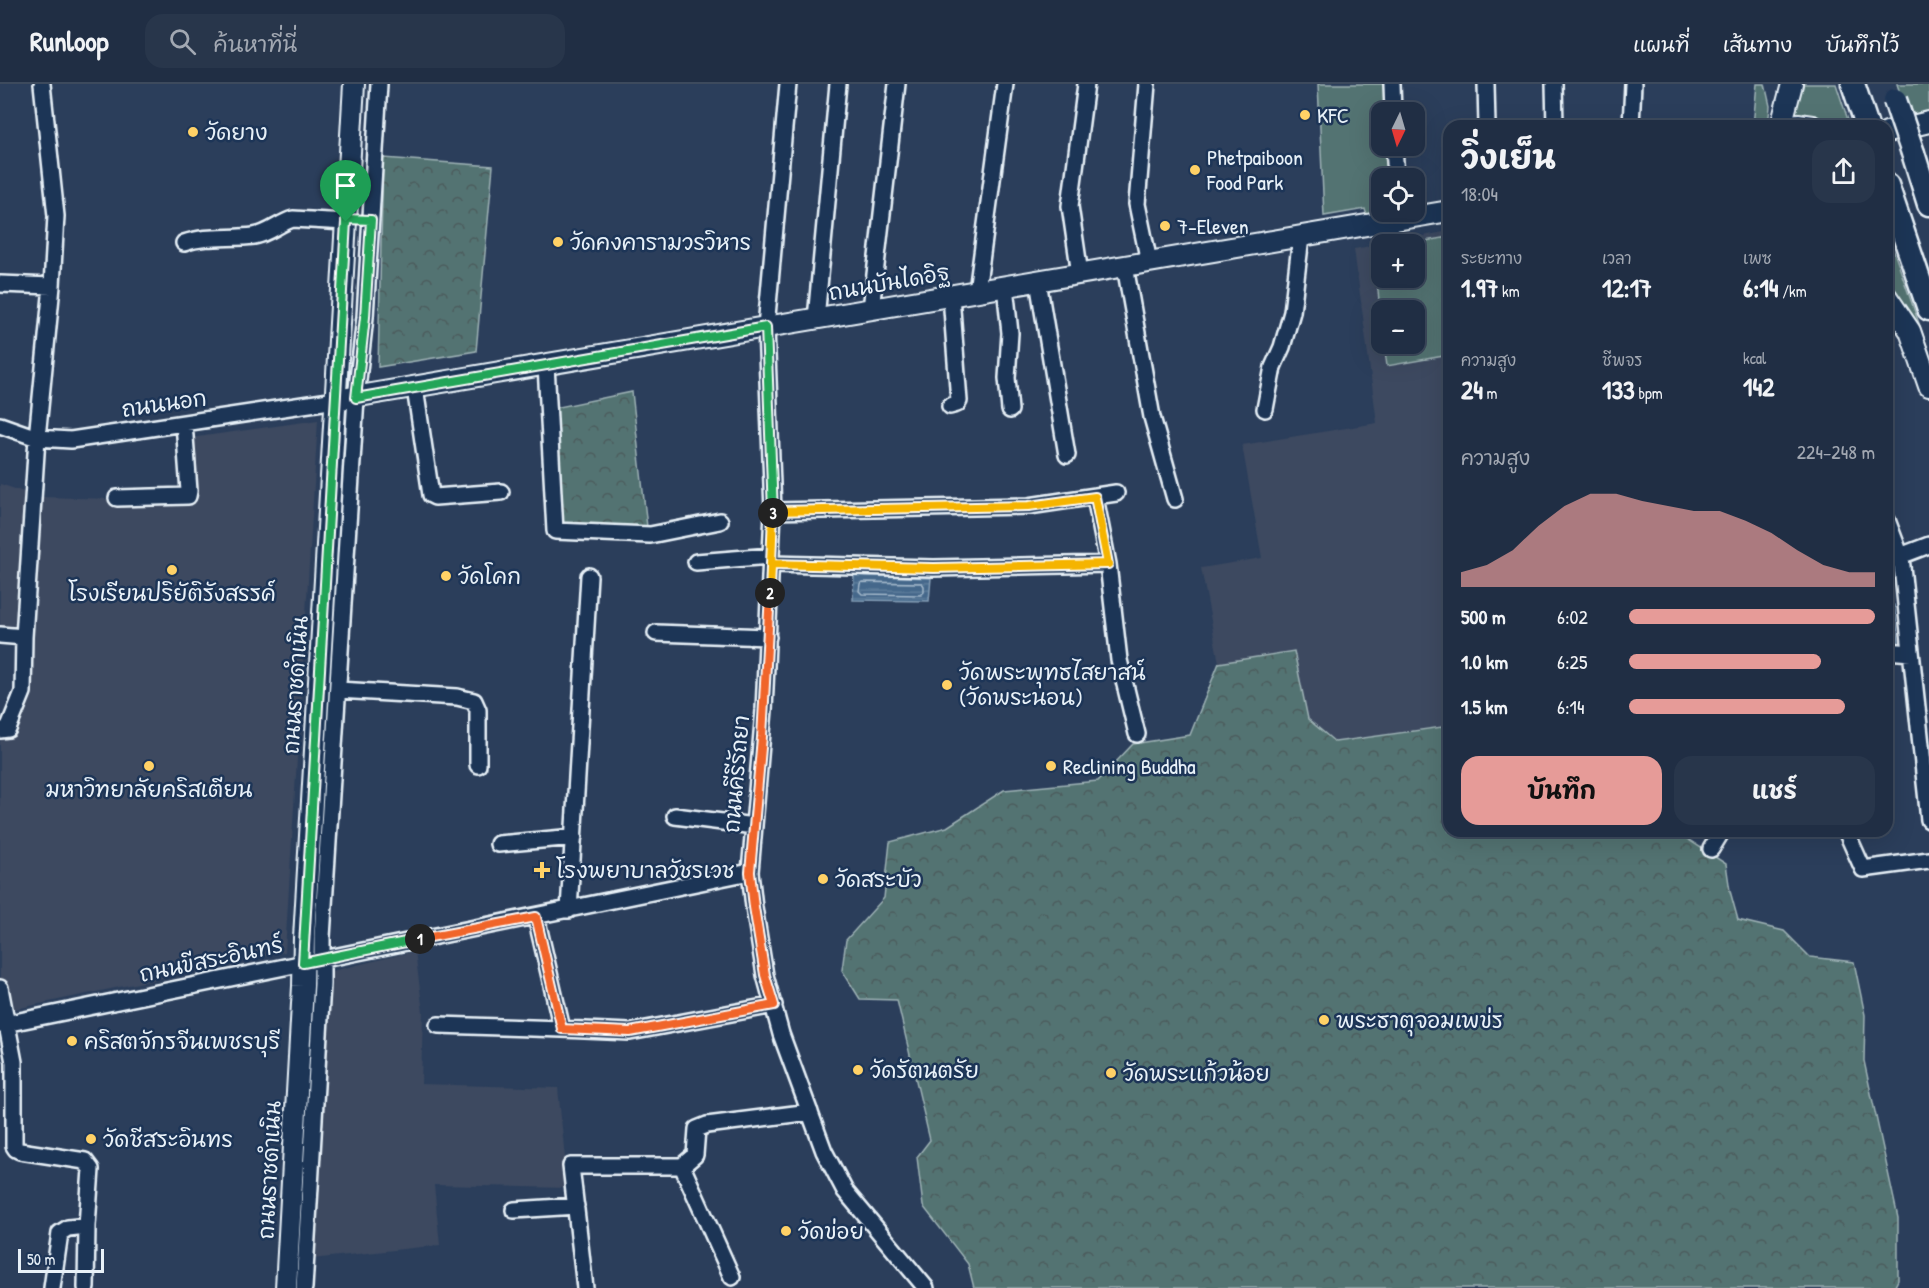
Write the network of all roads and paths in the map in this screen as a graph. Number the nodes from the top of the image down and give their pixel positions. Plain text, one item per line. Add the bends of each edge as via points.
1 (42, 84) edge
2 (354, 84) edge
3 (379, 84) edge
4 (788, 84) edge
5 (838, 84) edge
6 (897, 84) edge
7 (1005, 84) edge
8 (1086, 84) edge
9 (1147, 84) edge
10 (1392, 84) edge
11 (1486, 84) edge
12 (1554, 84) edge
13 (1633, 84) edge
14 (1792, 84) edge
15 (1892, 92) edge
16 (1857, 93) edge
17 (1393, 102) edge
18 (1487, 120) edge
19 (1556, 120) edge
20 (1630, 120) edge
21 (1783, 120) edge
22 (1865, 120) edge
23 (1929, 122) edge
24 (1893, 131) edge
25 (1929, 136) edge
26 (1893, 142) edge
27 (1893, 203) edge
28 (1929, 204) edge
29 (1443, 212) edge
30 (1425, 213) edge
31 (346, 220) junction
32 (371, 220) junction
33 (1371, 222) edge
34 (1301, 237) junction
35 (184, 243) dead end
36 (1149, 262) junction
37 (1125, 266) junction
38 (1080, 274) junction
39 (1038, 281) junction
40 (0, 284) edge
41 (52, 286) junction
42 (1005, 286) junction
43 (977, 291) junction
44 (951, 296) junction
45 (1893, 306) edge
46 (871, 309) junction
47 (1929, 309) edge
48 (816, 319) junction
49 (766, 327) junction
50 (546, 365) junction
51 (1929, 386) edge
52 (414, 388) junction
53 (356, 398) junction
54 (336, 400) junction
55 (950, 406) dead end
56 (1264, 409) dead end
57 (1010, 410) dead end
58 (184, 423) junction
59 (0, 425) edge
60 (37, 438) junction
61 (1066, 455) dead end
62 (501, 492) dead end
63 (1116, 494) dead end
64 (1095, 497) junction
65 (117, 498) dead end
66 (1175, 499) dead end
67 (773, 511) junction
68 (720, 521) dead end
69 (1929, 545) edge
70 (1894, 559) edge
71 (771, 560) junction
72 (696, 562) dead end
73 (1108, 564) junction
74 (589, 576) dead end
75 (656, 633) dead end
76 (0, 635) edge
77 (24, 637) junction
78 (768, 637) junction
79 (1893, 652) edge
80 (1911, 653) junction
81 (338, 690) junction
82 (0, 730) edge
83 (1137, 735) dead end
84 (478, 765) dead end
85 (675, 816) dead end
86 (1929, 820) edge
87 (754, 826) junction
88 (574, 837) junction
89 (1718, 837) edge
90 (1849, 837) edge
91 (498, 844) dead end
92 (1711, 849) dead end
93 (1929, 860) edge
94 (750, 872) junction
95 (569, 910) junction
96 (536, 917) junction
97 (312, 961) junction
98 (0, 988) edge
99 (774, 1005) junction
100 (4, 1024) edge
101 (438, 1025) dead end
102 (562, 1029) junction
103 (810, 1113) junction
104 (682, 1166) junction
105 (576, 1206) junction
106 (514, 1210) dead end
107 (87, 1226) junction
108 (298, 1236) junction
109 (732, 1276) dead end
110 (52, 1288) edge
111 (86, 1288) edge
112 (286, 1288) edge
113 (304, 1288) edge
114 (585, 1288) edge
115 (926, 1288) edge

1 - 41 street via 56,216
2 - 31 main road, ถนนราชดำเนิน
3 - 32 street
4 - 49 street, ถนนคีรีรัถยา
5 - 48 street
6 - 46 street
7 - 43 street
8 - 38 street via 1070,206
9 - 36 street via 1137,204
10 - 17 street
11 - 18 street
12 - 19 street
13 - 20 street
14 - 21 main road
15 - 28 highway, bridge
16 - 22 highway
23 - 24 main road
25 - 26 main road
27 - 47 highway
29 - 30 main road, ถนนบันไดอิฐ
31 - 32 street
31 - 35 street via 293,219 256,236
31 - 54 main road, ถนนราชดำเนิน
32 - 53 street
33 - 34 main road, ถนนบันไดอิฐ
34 - 36 main road, ถนนบันไดอิฐ
34 - 56 street via 1292,312 1273,367
36 - 37 main road, ถนนบันไดอิฐ
37 - 38 main road, ถนนบันไดอิฐ
37 - 66 street via 1152,417
38 - 39 main road, ถนนบันไดอิฐ
39 - 42 main road, ถนนบันไดอิฐ
39 - 61 street
40 - 41 street
41 - 60 street
42 - 43 main road, ถนนบันไดอิฐ
42 - 57 street via 1010,333
43 - 44 main road, ถนนบันไดอิฐ
44 - 46 main road, ถนนบันไดอิฐ
44 - 55 street via 959,401
45 - 51 main road via 1910,331
46 - 48 main road, ถนนบันไดอิฐ
48 - 49 main road, ถนนบันไดอิฐ
49 - 50 main road, ถนนบันไดอิฐ
49 - 67 street, ถนนคีรีรัถยา
50 - 52 main road, ถนนบันไดอิฐ
50 - 68 street via 555,531 650,535
52 - 53 main road, ถนนบันไดอิฐ
52 - 62 street via 431,495
53 - 54 main road, ถนนบันไดอิฐ
53 - 81 street
54 - 58 street, ถนนนอก
54 - 97 main road, ถนนราชดำเนิน
58 - 60 street, ถนนนอก via 71,440
58 - 65 street via 188,496
59 - 60 street, ถนนนอก
60 - 77 street
63 - 64 street
64 - 67 street via 1029,506
64 - 73 street
67 - 71 street, ถนนคีรีรัถยา
69 - 70 street
70 - 80 street
71 - 72 street
71 - 73 street via 934,568
71 - 78 street, ถนนคีรีรัถยา
73 - 83 street via 1119,660
74 - 88 street
75 - 78 street
76 - 77 street
77 - 82 street via 23,692 8,729
78 - 87 street, ถนนคีรีรัถยา
79 - 80 street
80 - 86 street
81 - 84 street via 471,700 478,710
81 - 97 street
85 - 87 street
87 - 94 street, ถนนคีรีรัถยา
88 - 91 street
88 - 95 street
89 - 92 street
90 - 93 street via 1863,869
94 - 95 street, ถนนขีสระอินทร์
94 - 99 street, ถนนคีรีรัถยา via 765,975
95 - 96 street, ถนนขีสระอินทร์
96 - 97 street, ถนนขีสระอินทร์
96 - 102 street
97 - 100 street, ถนนขีสระอินทร์
97 - 108 main road, ถนนราชดำเนิน
98 - 100 street
99 - 102 street via 630,1032
99 - 103 street, ถนนคีรีรัถยา
100 - 107 street via 14,1062 14,1146 20,1151 89,1164
101 - 102 street
103 - 104 street via 697,1129 695,1155
103 - 115 street, ถนนคีรีรัถยา via 845,1191
104 - 105 street via 571,1166
104 - 109 street
105 - 106 street
105 - 114 street
107 - 110 street via 60,1233
107 - 111 street
108 - 112 main road, ถนนราชดำเนิน
108 - 113 street

